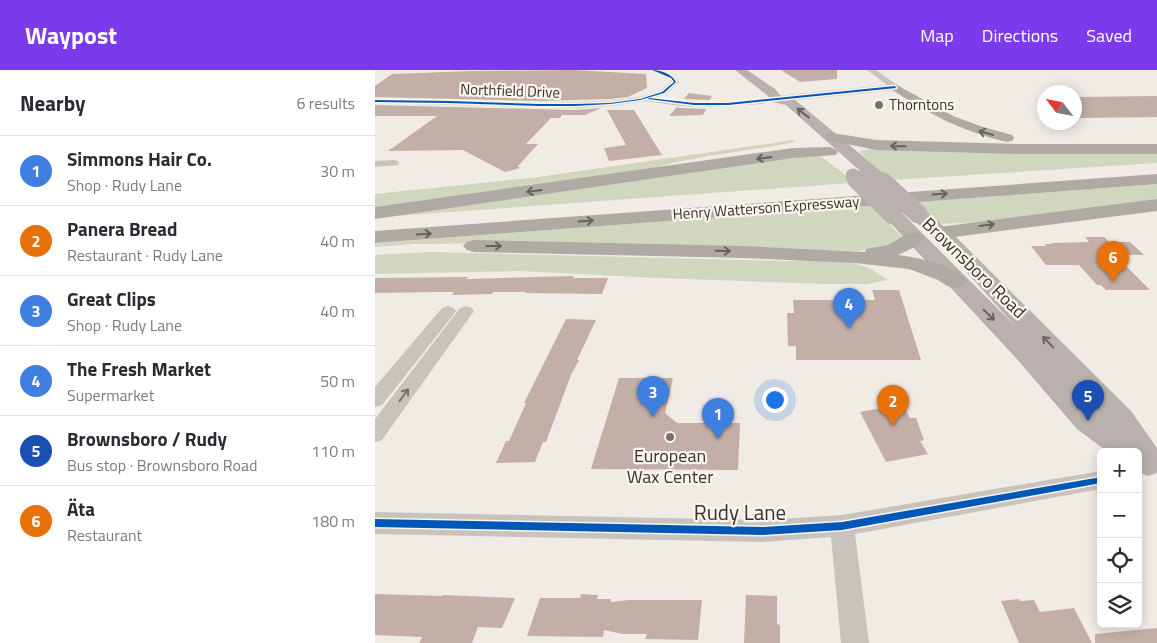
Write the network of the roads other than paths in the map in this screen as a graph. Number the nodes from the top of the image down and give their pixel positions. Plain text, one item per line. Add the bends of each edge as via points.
1 (653, 70) edge
2 (740, 70) edge
3 (871, 70) edge
4 (879, 77) junction
5 (895, 87) junction
6 (855, 91) junction
7 (651, 97) junction
8 (777, 98) junction
9 (375, 101) edge
10 (806, 137) dead end
11 (831, 145) junction
12 (876, 145) junction
13 (848, 150) junction
14 (1121, 150) junction
15 (1157, 150) edge
16 (793, 154) junction
17 (394, 163) dead end
18 (375, 164) edge
19 (1157, 167) edge
20 (1157, 179) edge
21 (1157, 205) edge
22 (375, 213) edge
23 (375, 222) edge
24 (939, 233) junction
25 (375, 237) edge
26 (914, 238) junction
27 (375, 249) edge
28 (855, 257) junction
29 (955, 281) junction
30 (375, 400) edge
31 (375, 434) edge
32 (1145, 461) edge
33 (1097, 481) edge
34 (375, 523) edge
35 (842, 526) junction
36 (855, 643) edge

1 - 7 street via 670,75 675,82 669,89
2 - 8 main road
3 - 4 street
4 - 5 street
4 - 6 street via 873,85
5 - 6 street
14 -> 5 highway via 1032,142 987,134 940,116
6 - 8 street
7 - 8 street, Northfield Drive
7 - 8 street, Northfield Drive via 675,103 709,104
7 - 9 street, Northfield Drive via 615,103 553,105
8 - 11 main road, Brownsboro Road via 775,104
10 - 16 highway via 807,142
11 - 12 highway
11 - 13 main road
11 - 16 highway
11 - 26 main road, Brownsboro Road, bridge via 851,173
12 - 13 highway
14 -> 12 highway
13 - 24 main road, Brownsboro Road, bridge
14 - 15 highway
16 -> 22 highway
17 - 18 street
19 - 23 highway, Henry Watterson Expressway
25 -> 20 highway, Henry Watterson Expressway
24 -> 21 highway
24 - 26 main road
32 -> 24 main road, Brownsboro Road via 1120,419
26 - 28 highway via 906,245 886,252
26 - 29 main road, Brownsboro Road
27 -> 28 highway via 515,246
28 - 29 highway via 912,263
29 -> 32 main road, Brownsboro Road via 1026,352 1088,421
31 -> 30 street via 457,311
33 - 35 street, Rudy Lane
34 - 35 street, Rudy Lane via 763,531
35 - 36 street

